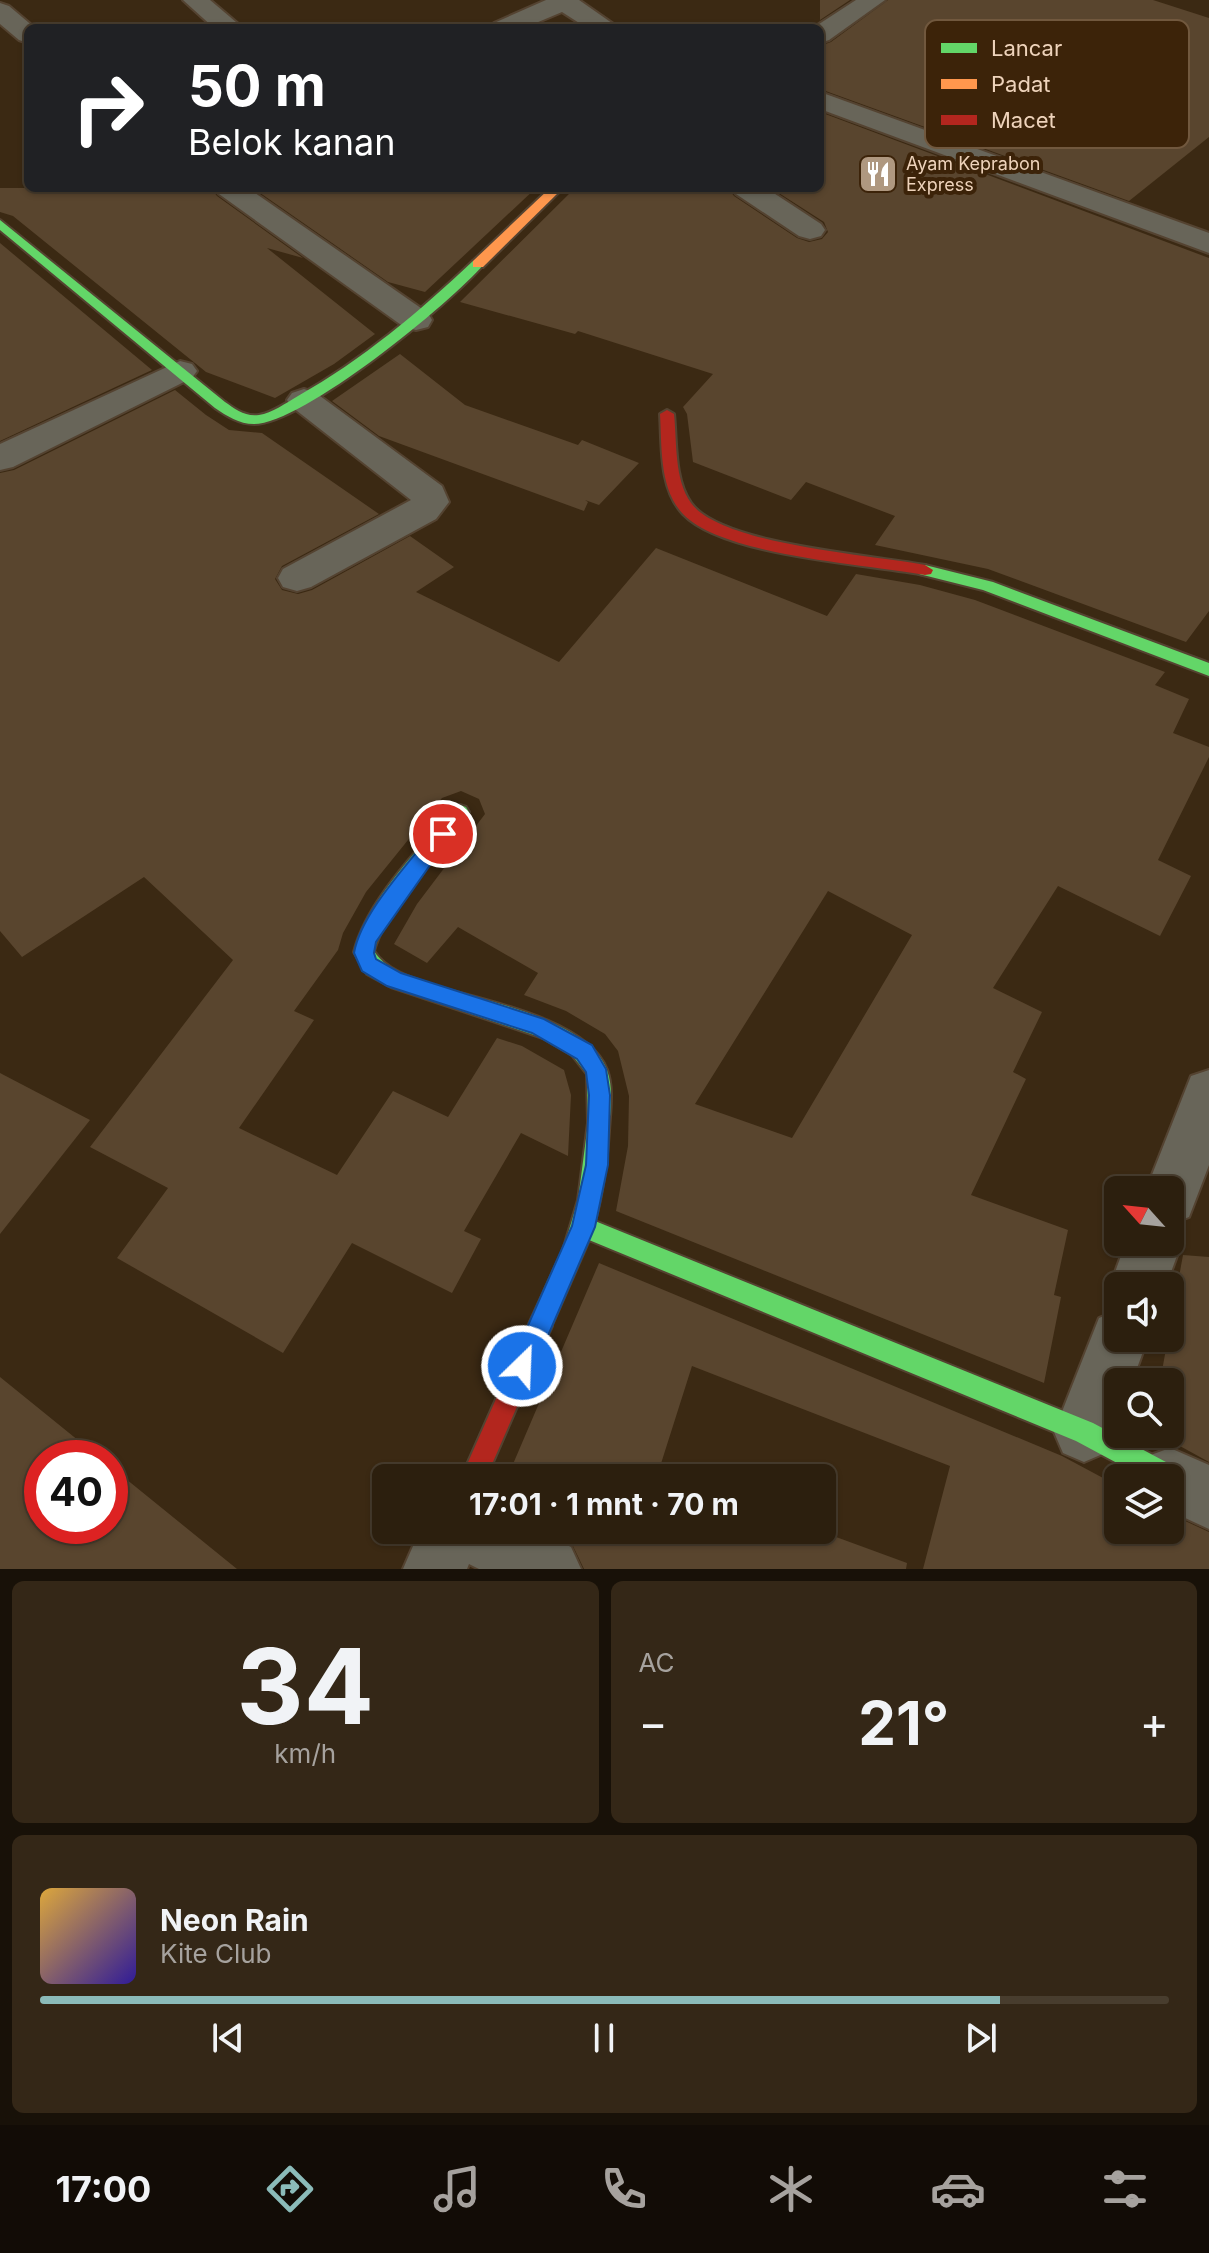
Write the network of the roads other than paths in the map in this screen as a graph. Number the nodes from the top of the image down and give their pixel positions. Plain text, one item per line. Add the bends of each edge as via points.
1 (195, 0) edge
2 (873, 0) edge
3 (564, 1) edge
4 (0, 11) edge
5 (225, 24) edge
6 (512, 24) edge
7 (599, 24) edge
8 (24, 32) edge
9 (824, 32) edge
10 (824, 101) edge
11 (925, 139) edge
12 (950, 148) edge
13 (235, 192) edge
14 (553, 192) edge
15 (752, 192) edge
16 (0, 224) edge
17 (810, 230) dead end
18 (1209, 244) edge
19 (416, 320) junction
20 (180, 371) junction
21 (304, 400) junction
22 (667, 414) dead end
23 (0, 459) edge
24 (297, 578) dead end
25 (1209, 670) edge
26 (460, 812) dead end
27 (1209, 1093) edge
28 (1178, 1176) edge
29 (583, 1227) junction
30 (1114, 1352) edge
31 (1084, 1432) junction
32 (479, 1464) edge
33 (1144, 1464) edge
34 (1184, 1485) edge
35 (1209, 1498) edge
36 (445, 1544) edge
37 (495, 1544) edge
38 (435, 1569) edge
39 (549, 1569) edge

1 - 5 street
2 - 9 street
3 - 6 street
3 - 7 street
4 - 8 street
10 - 11 street
12 - 18 street
13 - 19 street
14 - 19 street
15 - 17 street
16 - 20 street
19 - 21 street
20 - 21 street via 242,419 266,419
20 - 23 street
21 - 24 street via 429,495 430,502
22 - 25 street via 675,483 688,510 713,529 987,586
26 - 29 street via 394,897 366,940 364,953 369,965 394,980 537,1026 585,1052 596,1069 600,1095 597,1165
27 - 28 street
29 - 31 street
29 - 32 street
30 - 31 street
31 - 33 street
34 - 35 street
36 - 38 street
37 - 39 street

